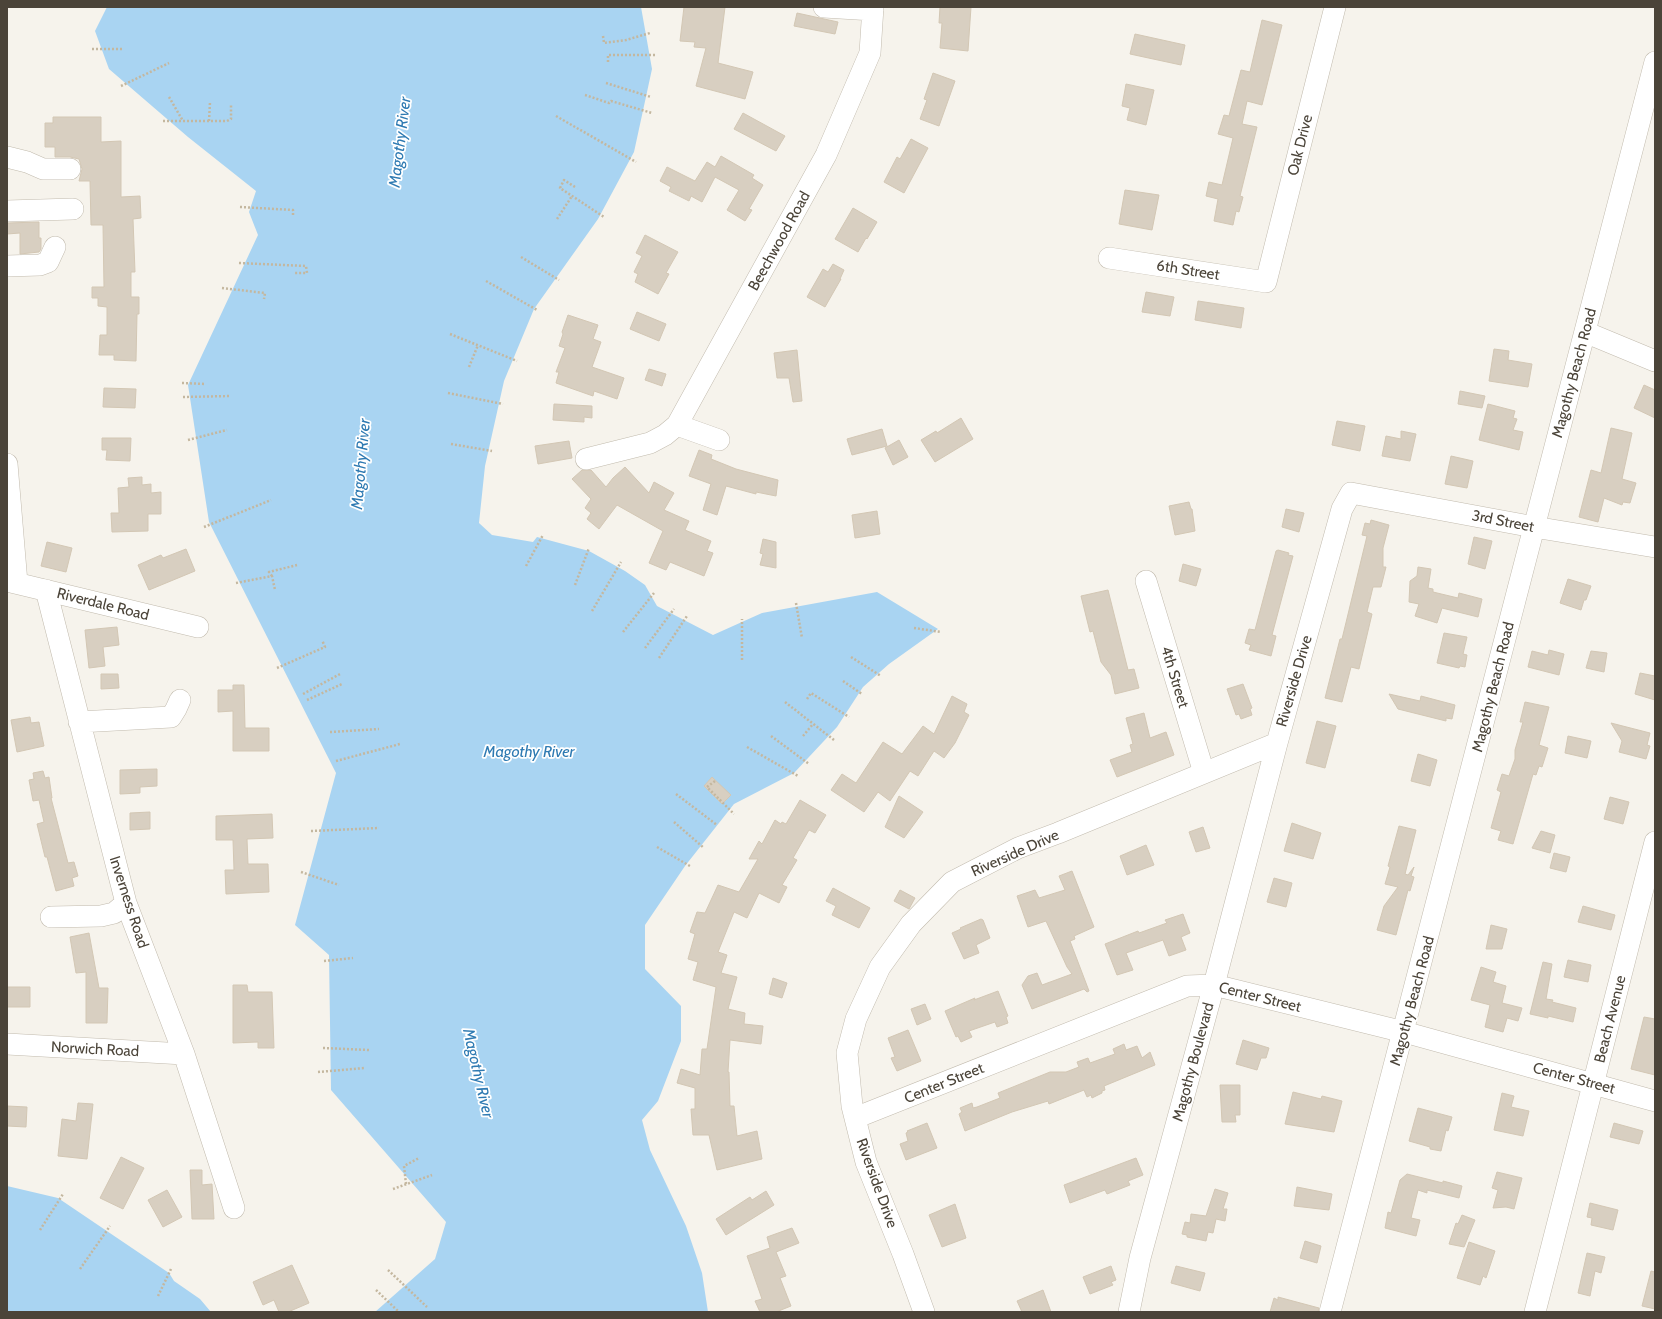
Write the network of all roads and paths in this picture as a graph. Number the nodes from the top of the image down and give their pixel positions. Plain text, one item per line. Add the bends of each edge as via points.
1 (824, 7) edge
2 (1335, 7) edge
3 (873, 8) edge
4 (650, 33) dead end
5 (603, 36) dead end
6 (92, 49) dead end
7 (124, 49) dead end
8 (655, 55) dead end
9 (608, 62) dead end
10 (1655, 62) edge
11 (169, 64) dead end
12 (606, 83) dead end
13 (121, 86) dead end
14 (585, 95) dead end
15 (169, 97) dead end
16 (651, 97) dead end
17 (210, 102) dead end
18 (231, 104) dead end
19 (652, 113) dead end
20 (556, 116) dead end
21 (163, 121) dead end
22 (184, 121) junction
23 (209, 121) junction
24 (7, 157) edge
25 (636, 162) dead end
26 (70, 169) dead end
27 (575, 187) dead end
28 (572, 196) junction
29 (240, 207) dead end
30 (73, 209) dead end
31 (7, 211) edge
32 (293, 217) dead end
33 (604, 217) dead end
34 (558, 218) dead end
35 (56, 247) dead end
36 (522, 257) dead end
37 (1110, 258) dead end
38 (239, 263) dead end
39 (7, 266) edge
40 (294, 273) dead end
41 (559, 280) dead end
42 (486, 281) dead end
43 (1266, 282) joint
44 (222, 288) dead end
45 (264, 298) dead end
46 (537, 310) dead end
47 (1585, 332) junction
48 (450, 334) dead end
49 (478, 345) junction
50 (517, 361) dead end
51 (1655, 361) edge
52 (469, 366) dead end
53 (182, 382) dead end
54 (205, 384) dead end
55 (448, 393) dead end
56 (231, 396) dead end
57 (183, 398) dead end
58 (503, 404) dead end
59 (677, 425) junction
60 (227, 430) dead end
61 (188, 440) dead end
62 (719, 440) dead end
63 (451, 444) dead end
64 (492, 451) dead end
65 (586, 459) dead end
66 (7, 464) edge
67 (1351, 493) joint
68 (271, 500) dead end
69 (204, 527) dead end
70 (1534, 527) junction
71 (543, 535) dead end
72 (1655, 547) edge
73 (589, 548) dead end
74 (621, 562) dead end
75 (297, 565) dead end
76 (526, 566) dead end
77 (272, 576) junction
78 (1146, 581) dead end
79 (12, 582) edge
80 (236, 583) dead end
81 (575, 585) dead end
82 (46, 590) junction
83 (275, 590) dead end
84 (654, 593) dead end
85 (796, 603) dead end
86 (674, 609) dead end
87 (592, 611) dead end
88 (687, 616) dead end
89 (742, 619) dead end
90 (198, 627) dead end
91 (914, 628) dead end
92 (623, 632) dead end
93 (941, 632) dead end
94 (802, 638) dead end
95 (322, 640) dead end
96 (645, 648) dead end
97 (851, 657) dead end
98 (659, 658) dead end
99 (742, 660) dead end
100 (277, 668) dead end
101 (340, 674) dead end
102 (881, 676) dead end
103 (843, 681) dead end
104 (342, 684) dead end
105 (303, 694) dead end
106 (862, 694) dead end
107 (807, 698) dead end
108 (180, 700) dead end
109 (307, 700) dead end
110 (785, 702) dead end
111 (849, 717) dead end
112 (79, 722) junction
113 (813, 724) junction
114 (380, 729) dead end
115 (330, 732) dead end
116 (772, 736) dead end
117 (803, 736) dead end
118 (834, 740) dead end
119 (1277, 743) junction
120 (400, 744) dead end
121 (747, 747) dead end
122 (336, 761) dead end
123 (809, 764) dead end
124 (1204, 773) junction
125 (798, 776) dead end
126 (715, 781) dead end
127 (676, 794) dead end
128 (734, 814) dead end
129 (674, 822) dead end
130 (717, 825) dead end
131 (379, 828) dead end
132 (311, 831) dead end
133 (1655, 842) edge
134 (657, 846) dead end
135 (704, 848) dead end
136 (690, 866) dead end
137 (301, 872) dead end
138 (339, 885) dead end
139 (126, 903) junction
140 (51, 917) dead end
141 (353, 958) dead end
142 (324, 961) dead end
143 (1214, 985) junction
144 (1404, 1032) junction
145 (7, 1044) edge
146 (323, 1048) dead end
147 (369, 1050) dead end
148 (184, 1054) junction
149 (365, 1068) dead end
150 (318, 1072) dead end
151 (1593, 1084) junction
152 (1655, 1101) edge
153 (855, 1118) junction
154 (419, 1158) dead end
155 (432, 1175) dead end
156 (406, 1184) junction
157 (393, 1189) dead end
158 (63, 1194) dead end
159 (234, 1208) dead end
160 (110, 1226) dead end
161 (40, 1230) dead end
162 (80, 1269) dead end
163 (171, 1269) dead end
164 (388, 1270) dead end
165 (376, 1290) dead end
166 (158, 1296) dead end
167 (426, 1307) dead end
168 (400, 1312) edge
169 (924, 1312) edge
170 (1129, 1312) edge
171 (1330, 1312) edge
172 (1535, 1312) edge

1 - 3 street
2 - 43 street, Oak Drive
3 - 59 street, Beechwood Road via 870,52 826,155
4 - 5 path via 604,43
6 - 7 path
8 - 9 path via 608,55
10 - 47 street, Magothy Beach Road
11 - 13 path
12 - 16 path
14 - 19 path
15 - 22 path
17 - 23 path
18 - 23 path via 231,118 227,121
20 - 25 path
21 - 22 path
22 - 23 path
24 - 26 street via 43,169
27 - 28 path via 564,180 560,188
28 - 33 path
28 - 34 path
29 - 32 path via 293,210
30 - 31 street
35 - 39 street via 48,262 40,265
36 - 41 path
37 - 43 street, 6th Street
38 - 40 path via 306,266 308,273
42 - 46 path
44 - 45 path via 265,293
47 - 51 street
47 - 70 street, Magothy Beach Road
48 - 49 path
49 - 50 path
49 - 52 path
53 - 54 path
55 - 58 path
56 - 57 path
59 - 62 street
59 - 65 street via 650,443
60 - 61 path
63 - 64 path
66 - 79 street
67 - 70 street, 3rd Street
67 - 119 street, Riverside Drive via 1342,509
68 - 69 path
70 - 72 street, 3rd Street
70 - 144 street, Magothy Beach Road
71 - 76 path
73 - 81 path
74 - 87 path
75 - 77 path via 269,572
77 - 80 path
77 - 83 path
78 - 124 street, 4th Street
79 - 82 street, Riverdale Road
82 - 90 street, Riverdale Road
82 - 112 street, Inverness Road
84 - 92 path
85 - 94 path
86 - 96 path
88 - 98 path
89 - 99 path
91 - 93 path
95 - 100 path via 325,647
97 - 102 path
101 - 105 path
103 - 106 path
104 - 109 path
107 - 111 path via 811,693
108 - 112 street via 171,717
110 - 113 path
112 - 139 street, Inverness Road
113 - 117 path
113 - 118 path
114 - 115 path
116 - 123 path
119 - 124 street, Riverside Drive
119 - 143 street, Magothy Boulevard
120 - 122 path
121 - 125 path
124 - 153 street, Riverside Drive via 1018,848 952,882 910,924 880,967 856,1019 847,1053
126 - 128 path via 707,787
127 - 130 path
129 - 135 path
131 - 132 path
133 - 151 street, Beach Avenue
134 - 136 path
137 - 138 path
139 - 140 street via 114,913 101,916
139 - 148 street, Inverness Road
141 - 142 path
143 - 144 street, Center Street
143 - 153 street, Center Street via 1187,986
143 - 170 street, Magothy Boulevard via 1140,1258
144 - 151 street, Center Street
144 - 171 street, Magothy Beach Road
145 - 148 street, Norwich Road
146 - 147 path
148 - 159 street, Inverness Road
149 - 150 path
151 - 152 street, Center Street
151 - 172 street, Beach Avenue
153 - 169 street, Riverside Drive via 866,1162
154 - 156 path via 404,1166
155 - 156 path
156 - 157 path
158 - 161 path
160 - 162 path
163 - 166 path
164 - 167 path
165 - 168 path

